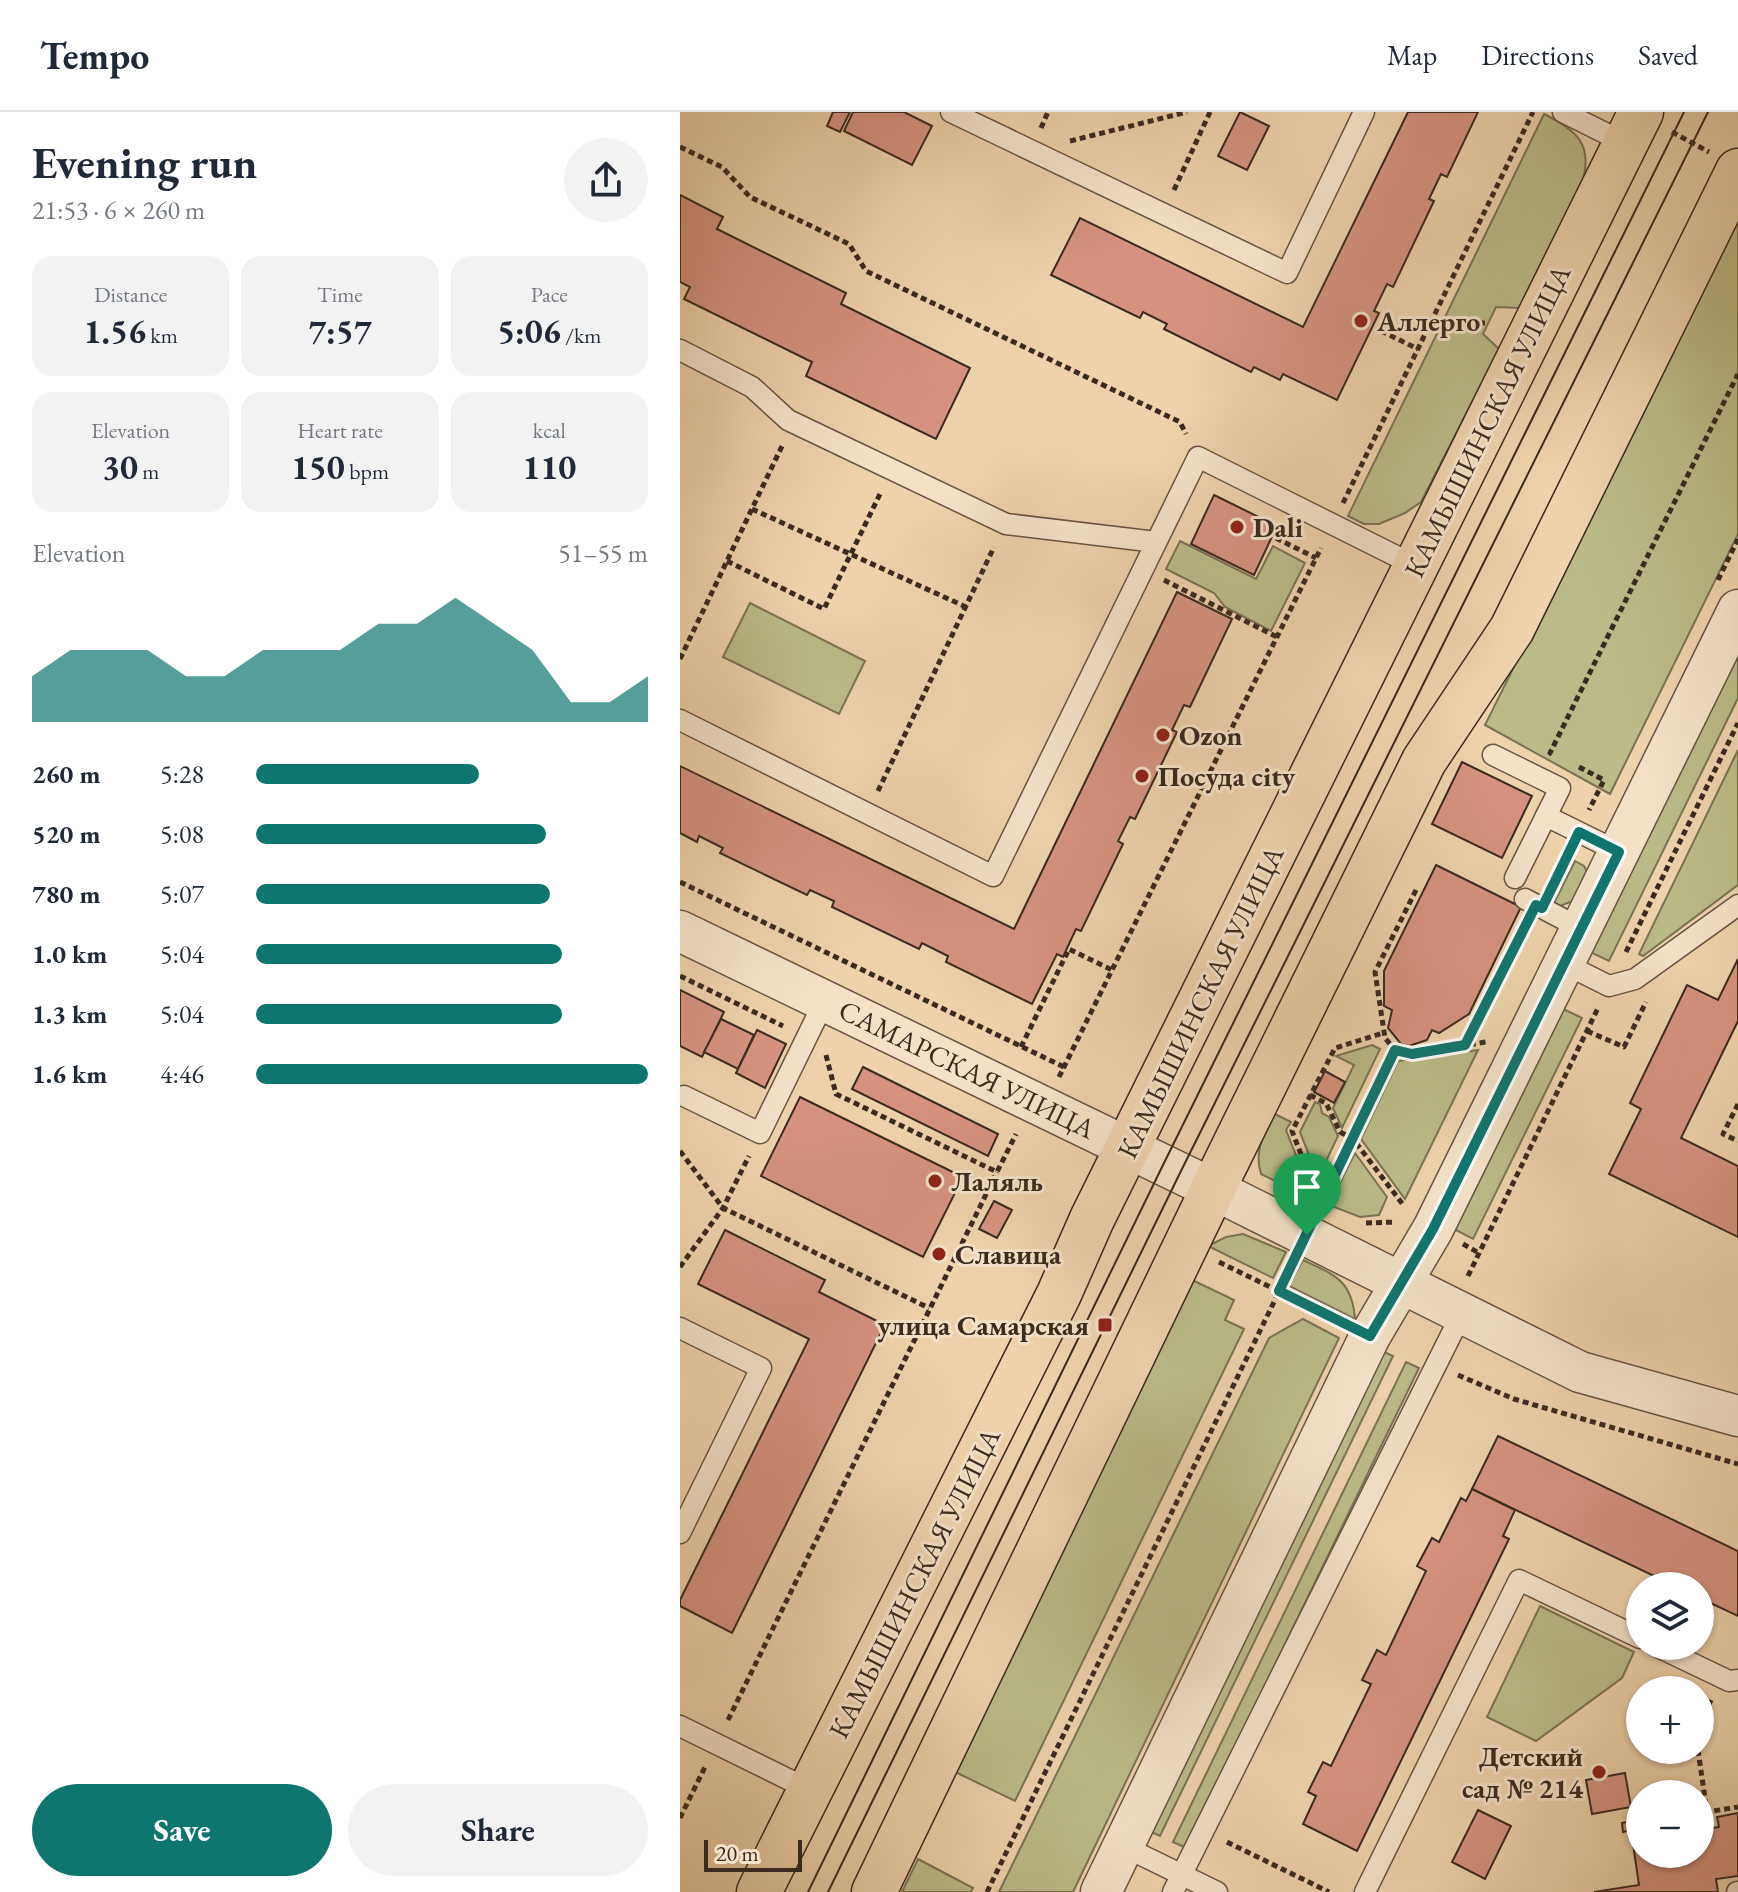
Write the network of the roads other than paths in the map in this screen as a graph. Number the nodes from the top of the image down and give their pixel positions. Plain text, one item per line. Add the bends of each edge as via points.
1 (951, 112) edge
2 (1364, 112) edge
3 (1563, 112) edge
4 (1644, 128) edge
5 (1729, 164) edge
6 (680, 350) edge
7 (1156, 542) junction
8 (1416, 566) junction
9 (1738, 610) edge
10 (680, 720) edge
11 (1493, 755) dead end
12 (1546, 816) junction
13 (1619, 852) junction
14 (1515, 878) dead end
15 (1534, 904) road end
16 (1738, 905) edge
17 (680, 931) edge
18 (1573, 946) junction
19 (825, 1000) junction
20 (684, 1096) dead end
21 (1128, 1147) junction
22 (1213, 1189) junction
23 (1401, 1282) junction
24 (1469, 1293) junction
25 (680, 1328) edge
26 (1738, 1416) edge
27 (680, 1533) edge
28 (1626, 1631) edge
29 (1685, 1660) edge
30 (1738, 1680) edge
31 (680, 1726) edge
32 (810, 1790) junction
33 (1123, 1846) junction
34 (1177, 1883) edge
35 (759, 1892) edge
36 (874, 1892) edge
37 (1101, 1892) edge
38 (1217, 1892) edge
39 (1365, 1892) edge

1 - 2 lane via 1287,273
3 - 4 lane
4 - 8 main road, КАМЫШИНСКАЯ УЛИЦА
5 - 22 main road via 1512,629 1424,761
6 - 7 lane via 752,387 793,422 1006,524
7 - 8 lane via 1198,457
7 - 10 lane via 993,876
8 - 21 main road, КАМЫШИНСКАЯ УЛИЦА
9 - 13 street
11 - 12 lane via 1560,788
12 - 13 lane
12 - 14 lane
13 - 18 street
15 - 18 lane
16 - 18 lane via 1635,979 1609,986
17 - 19 street, САМАРСКАЯ УЛИЦА
18 - 23 street via 1433,1229
19 - 20 lane via 760,1133
19 - 21 street, САМАРСКАЯ УЛИЦА
21 - 22 street, САМАРСКАЯ УЛИЦА
21 - 32 main road, КАМЫШИНСКАЯ УЛИЦА
22 - 23 street, САМАРСКАЯ УЛИЦА via 1321,1218
22 - 36 main road
23 - 24 street, САМАРСКАЯ УЛИЦА
23 - 33 street
24 - 26 street, САМАРСКАЯ УЛИЦА via 1580,1372
24 - 34 lane
25 - 27 lane via 761,1368
28 - 39 lane via 1519,1580
29 - 30 lane via 1729,1681
31 - 32 lane
32 - 35 main road, КАМЫШИНСКАЯ УЛИЦА
33 - 34 lane
33 - 37 street
34 - 38 lane

